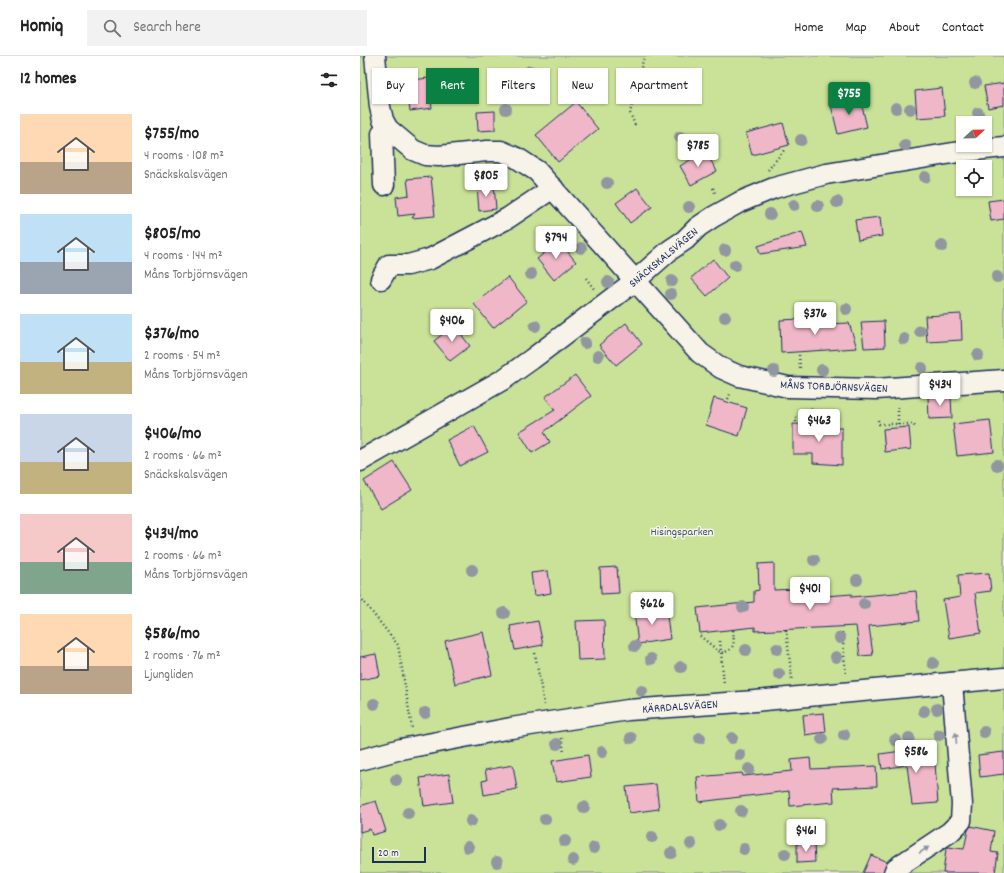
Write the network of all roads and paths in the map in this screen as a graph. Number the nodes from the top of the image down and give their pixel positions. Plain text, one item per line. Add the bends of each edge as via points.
1 (375, 56) edge
2 (644, 56) edge
3 (635, 125) dead end
4 (388, 129) junction
5 (1004, 147) edge
6 (785, 148) dead end
7 (766, 171) dead end
8 (384, 185) dead end
9 (553, 188) junction
10 (381, 279) dead end
11 (635, 281) junction
12 (1004, 380) edge
13 (811, 413) dead end
14 (839, 418) dead end
15 (878, 420) dead end
16 (915, 427) dead end
17 (360, 461) edge
18 (360, 597) edge
19 (733, 630) dead end
20 (786, 630) dead end
21 (842, 632) dead end
22 (700, 636) dead end
23 (720, 641) dead end
24 (535, 652) dead end
25 (721, 653) junction
26 (1004, 678) edge
27 (952, 683) junction
28 (848, 691) junction
29 (794, 697) junction
30 (726, 703) junction
31 (546, 721) junction
32 (416, 746) junction
33 (360, 760) edge
34 (894, 873) edge

1 - 4 street, MÅNS TORBJÖRNSVÄGEN via 380,108
2 - 3 path via 630,113
4 - 8 street via 382,134
4 - 9 street, MÅNS TORBJÖRNSVÄGEN via 413,150 425,155 501,151 536,171
5 - 11 street, SNÄCKSKALSVÄGEN via 826,174 774,188 747,199 698,227
6 - 7 path
9 - 10 street via 508,218 430,259 408,265 389,265
9 - 11 street, MÅNS TORBJÖRNSVÄGEN
11 - 12 street, MÅNS TORBJÖRNSVÄGEN via 700,353 721,368 739,376 788,387 876,389
11 - 17 street, SNÄCKSKALSVÄGEN via 504,379
13 - 14 path via 827,425
15 - 16 path via 879,424 913,424
18 - 32 path via 398,645
19 - 25 path via 733,646
20 - 29 path
21 - 28 path
22 - 25 path
23 - 25 path
24 - 31 path
25 - 30 path
26 - 27 street, KÄRRDALSVÄGEN
27 - 28 street, KÄRRDALSVÄGEN
34 -> 27 street via 896,868 950,832 961,821 962,804
28 - 29 street, KÄRRDALSVÄGEN
29 - 30 street, KÄRRDALSVÄGEN
30 - 31 street, KÄRRDALSVÄGEN via 628,710
31 - 32 street, KÄRRDALSVÄGEN
32 - 33 street, KÄRRDALSVÄGEN

